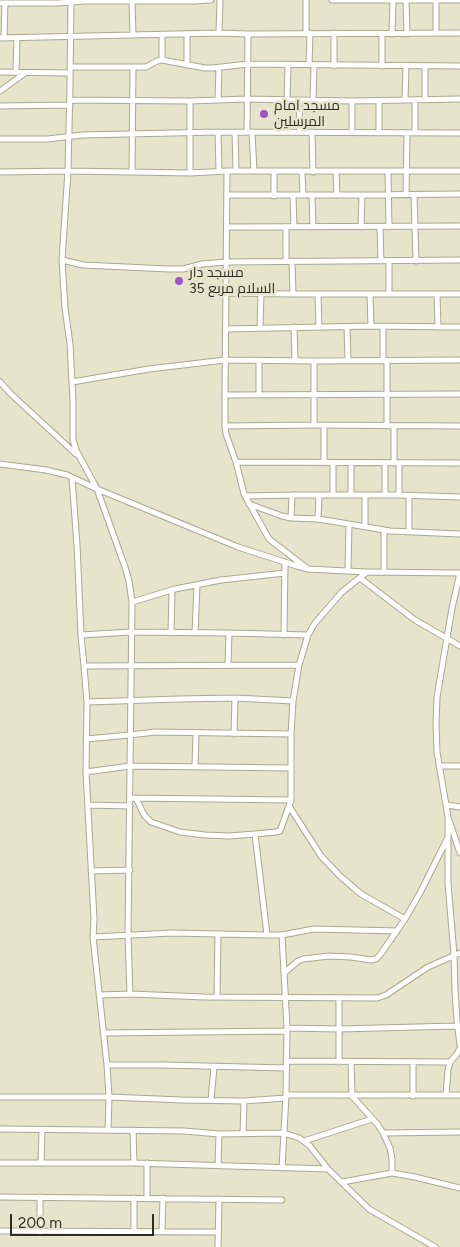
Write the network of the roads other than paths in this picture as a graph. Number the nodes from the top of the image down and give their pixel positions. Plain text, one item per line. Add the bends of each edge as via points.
1 (162, 0) edge
2 (212, 0) edge
3 (220, 0) edge
4 (306, 0) edge
5 (332, 0) edge
6 (352, 0) edge
7 (384, 0) edge
8 (393, 0) edge
9 (406, 0) edge
10 (436, 0) edge
11 (460, 0) edge
12 (71, 1) edge
13 (132, 1) edge
14 (2, 3) edge
15 (219, 33) junction
16 (308, 33) junction
17 (334, 33) junction
18 (436, 33) junction
19 (460, 33) edge
20 (187, 34) junction
21 (248, 34) junction
22 (382, 34) junction
23 (392, 34) junction
24 (407, 34) junction
25 (133, 35) junction
26 (162, 35) junction
27 (71, 36) junction
28 (2, 38) edge
29 (17, 38) junction
30 (162, 60) junction
31 (248, 64) junction
32 (187, 65) junction
33 (288, 66) junction
34 (312, 66) junction
35 (334, 66) junction
36 (382, 66) junction
37 (406, 66) junction
38 (425, 66) junction
39 (460, 66) edge
40 (133, 68) junction
41 (219, 68) junction
42 (71, 70) junction
43 (0, 72) edge
44 (16, 72) junction
45 (25, 72) junction
46 (0, 91) edge
47 (247, 99) junction
48 (460, 99) edge
49 (133, 100) junction
50 (218, 100) junction
51 (287, 100) junction
52 (300, 100) junction
53 (313, 100) junction
54 (405, 100) junction
55 (415, 100) junction
56 (425, 100) junction
57 (190, 101) junction
58 (352, 101) junction
59 (379, 101) junction
60 (70, 103) junction
61 (0, 106) edge
62 (218, 132) junction
63 (235, 132) junction
64 (249, 132) junction
65 (300, 132) junction
66 (312, 132) junction
67 (352, 132) junction
68 (415, 132) junction
69 (190, 133) junction
70 (379, 133) junction
71 (407, 133) junction
72 (460, 133) edge
73 (132, 134) junction
74 (69, 136) junction
75 (0, 140) edge
76 (68, 171) junction
77 (227, 171) junction
78 (236, 171) junction
79 (254, 171) junction
80 (274, 171) junction
81 (336, 171) junction
82 (407, 171) junction
83 (460, 171) edge
84 (0, 172) edge
85 (132, 172) junction
86 (190, 172) junction
87 (218, 172) junction
88 (302, 172) junction
89 (313, 172) junction
90 (388, 172) junction
91 (460, 194) edge
92 (227, 195) junction
93 (388, 195) junction
94 (406, 195) junction
95 (414, 195) junction
96 (274, 196) junction
97 (293, 196) junction
98 (303, 196) junction
99 (312, 196) junction
100 (337, 196) junction
101 (362, 196) junction
102 (313, 226) junction
103 (389, 226) junction
104 (415, 226) junction
105 (460, 226) edge
106 (227, 227) junction
107 (286, 227) junction
108 (294, 227) junction
109 (361, 227) junction
110 (380, 227) junction
111 (62, 260) junction
112 (460, 260) edge
113 (289, 261) junction
114 (381, 261) junction
115 (389, 261) junction
116 (416, 261) junction
117 (226, 262) junction
118 (226, 293) junction
119 (389, 293) junction
120 (261, 294) junction
121 (293, 294) junction
122 (318, 294) junction
123 (370, 294) junction
124 (437, 294) junction
125 (460, 294) edge
126 (347, 326) junction
127 (370, 326) junction
128 (383, 326) junction
129 (294, 327) junction
130 (319, 327) junction
131 (438, 327) junction
132 (460, 327) edge
133 (260, 328) junction
134 (226, 329) junction
135 (225, 360) junction
136 (460, 360) edge
137 (259, 361) junction
138 (295, 361) junction
139 (314, 361) junction
140 (348, 361) junction
141 (385, 361) junction
142 (0, 382) edge
143 (72, 382) junction
144 (259, 394) junction
145 (387, 394) junction
146 (460, 394) edge
147 (225, 395) junction
148 (314, 395) junction
149 (314, 425) junction
150 (324, 425) junction
151 (225, 426) junction
152 (387, 426) junction
153 (394, 426) junction
154 (460, 426) edge
155 (80, 458) junction
156 (236, 462) junction
157 (324, 462) junction
158 (332, 463) junction
159 (351, 463) junction
160 (385, 463) junction
161 (396, 463) junction
162 (460, 463) edge
163 (0, 464) edge
164 (72, 478) junction
165 (97, 489) junction
166 (292, 495) junction
167 (319, 495) junction
168 (333, 495) junction
169 (350, 495) junction
170 (385, 495) junction
171 (399, 495) junction
172 (245, 496) junction
173 (365, 496) junction
174 (409, 496) junction
175 (460, 497) edge
176 (249, 504) junction
177 (291, 518) junction
178 (318, 519) junction
179 (350, 524) junction
180 (365, 526) junction
181 (384, 530) junction
182 (409, 531) junction
183 (460, 534) edge
184 (285, 562) junction
185 (308, 569) junction
186 (348, 572) junction
187 (367, 572) junction
188 (384, 572) junction
189 (284, 573) junction
190 (460, 573) edge
191 (360, 578) junction
192 (197, 585) junction
193 (172, 590) junction
194 (132, 602) junction
195 (132, 632) junction
196 (171, 632) junction
197 (195, 633) junction
198 (229, 633) junction
199 (284, 634) junction
200 (80, 635) junction
201 (308, 635) junction
202 (447, 639) junction
203 (460, 646) edge
204 (228, 665) junction
205 (299, 665) junction
206 (84, 666) junction
207 (131, 666) junction
208 (235, 698) junction
209 (130, 701) junction
210 (293, 701) junction
211 (86, 702) junction
212 (196, 733) junction
213 (234, 734) junction
214 (291, 734) junction
215 (130, 735) junction
216 (86, 739) junction
217 (130, 766) junction
218 (439, 766) junction
219 (460, 766) edge
220 (195, 767) junction
221 (291, 768) junction
222 (86, 772) junction
223 (133, 798) junction
224 (290, 803) junction
225 (447, 804) junction
226 (88, 805) junction
227 (130, 806) junction
228 (460, 807) edge
229 (448, 817) junction
230 (454, 832) junction
231 (255, 834) junction
232 (460, 834) edge
233 (448, 838) junction
234 (460, 853) edge
235 (130, 870) junction
236 (91, 871) junction
237 (405, 919) junction
238 (397, 931) junction
239 (218, 934) junction
240 (128, 935) junction
241 (267, 935) junction
242 (282, 935) junction
243 (93, 937) junction
244 (457, 954) edge
245 (284, 973) junction
246 (130, 994) junction
247 (99, 995) junction
248 (217, 997) junction
249 (286, 998) junction
250 (340, 998) junction
251 (458, 1022) edge
252 (339, 1028) junction
253 (287, 1029) junction
254 (104, 1033) junction
255 (460, 1044) edge
256 (460, 1048) edge
257 (459, 1054) edge
258 (286, 1061) junction
259 (339, 1062) junction
260 (351, 1062) junction
261 (413, 1062) junction
262 (450, 1062) junction
263 (106, 1065) junction
264 (214, 1066) junction
265 (286, 1068) junction
266 (446, 1095) junction
267 (460, 1095) edge
268 (352, 1096) junction
269 (413, 1096) junction
270 (0, 1097) edge
271 (286, 1097) junction
272 (109, 1098) junction
273 (211, 1100) junction
274 (244, 1101) junction
275 (372, 1119) junction
276 (0, 1129) edge
277 (42, 1130) junction
278 (108, 1130) junction
279 (133, 1130) junction
280 (460, 1132) edge
281 (243, 1133) junction
282 (284, 1133) junction
283 (383, 1133) junction
284 (219, 1134) junction
285 (304, 1141) junction
286 (0, 1163) edge
287 (41, 1163) junction
288 (134, 1163) junction
289 (147, 1163) junction
290 (218, 1165) junction
291 (282, 1168) junction
292 (328, 1169) junction
293 (392, 1174) junction
294 (342, 1182) junction
295 (460, 1188) edge
296 (0, 1197) edge
297 (40, 1197) junction
298 (134, 1198) junction
299 (148, 1198) junction
300 (163, 1198) junction
301 (219, 1199) junction
302 (282, 1200) dead end
303 (0, 1231) edge
304 (40, 1232) junction
305 (134, 1232) junction
306 (162, 1232) junction
307 (218, 1232) junction
308 (218, 1247) edge
309 (435, 1247) edge

1 - 2 street
1 - 13 street
3 - 15 street
4 - 16 street
5 - 6 street
6 - 7 street
7 - 8 street
8 - 9 street
8 - 23 street
9 - 10 street
9 - 24 street
10 - 11 street
10 - 18 street
12 - 13 street
12 - 14 street
12 - 27 street
13 - 25 street
14 - 28 street
15 - 20 street
15 - 21 street
16 - 17 street
16 - 21 street
16 - 34 street
17 - 22 street
17 - 35 street
18 - 19 street
18 - 24 street
20 - 26 street
20 - 32 street
21 - 31 street
22 - 23 street
22 - 36 street
23 - 24 street
25 - 26 street
25 - 27 street
26 - 30 street
27 - 29 street
27 - 42 street
28 - 29 street
29 - 44 street
30 - 32 street
30 - 40 street
31 - 33 street
31 - 41 street
31 - 47 street
32 - 41 street
33 - 34 street
33 - 51 street
34 - 35 street
34 - 53 street
35 - 36 street
36 - 37 street
37 - 38 street
37 - 54 street
38 - 39 street
38 - 56 street
40 - 42 street
40 - 49 street
41 - 50 street
42 - 45 street
42 - 60 street
43 - 44 street
44 - 45 street
45 - 46 street
47 - 50 street
47 - 51 street
47 - 64 street
48 - 56 street
49 - 57 street
49 - 60 street
49 - 73 street
50 - 57 street
51 - 52 street
52 - 53 street
52 - 65 street
53 - 58 street
54 - 55 street
54 - 59 street
55 - 56 street
55 - 68 street
57 - 69 street
58 - 59 street
58 - 67 street
59 - 70 street
60 - 61 street
60 - 74 street
62 - 63 street
62 - 69 street
62 - 87 street
63 - 64 street
63 - 78 street
64 - 65 street
64 - 79 street
65 - 66 street
66 - 67 street
66 - 89 street
67 - 70 street
68 - 71 street
68 - 72 street
69 - 73 street
69 - 86 street
70 - 71 street
71 - 82 street
73 - 74 street
73 - 85 street
74 - 75 street
74 - 76 street
76 - 84 street
76 - 85 street
76 - 111 street
77 - 78 street
77 - 87 street
77 - 92 street
78 - 79 street
79 - 80 street
80 - 88 street
80 - 96 street
81 - 89 street
81 - 90 street
81 - 100 street
82 - 83 street
82 - 90 street
82 - 94 street
85 - 86 street
86 - 87 street
88 - 89 street
88 - 98 street
90 - 93 street
91 - 95 street
92 - 96 street
92 - 106 street
93 - 94 street
93 - 101 street
93 - 103 street
94 - 95 street
95 - 104 street
96 - 97 street
97 - 98 street
97 - 108 street
98 - 99 street
99 - 100 street
99 - 102 street
100 - 101 street
101 - 109 street
102 - 108 street
102 - 109 street
103 - 104 street
103 - 110 street
104 - 105 street
104 - 116 street
106 - 107 street
106 - 117 street
107 - 108 street
107 - 113 street
109 - 110 street
110 - 114 street
111 - 117 street via 83,265 168,269
111 - 143 street
112 - 116 street
113 - 114 street
113 - 117 street
113 - 121 street
114 - 115 street
115 - 116 street
115 - 119 street
117 - 118 street
118 - 120 street
118 - 134 street
119 - 123 street
119 - 124 street
120 - 121 street
120 - 133 street
121 - 122 street
122 - 123 street
122 - 130 street
123 - 127 street
124 - 125 street
124 - 131 street
126 - 127 street
126 - 130 street
126 - 140 street
127 - 128 street
128 - 131 street
128 - 141 street
129 - 130 street
129 - 133 street
129 - 138 street
131 - 132 street
133 - 134 street
134 - 135 street
135 - 137 street
135 - 143 street
135 - 147 street
136 - 141 street
137 - 138 street
137 - 144 street
138 - 139 street
139 - 140 street
139 - 148 street
140 - 141 street
141 - 145 street
142 - 155 street
143 - 155 street via 73,440
144 - 147 street
144 - 148 street
145 - 146 street
145 - 148 street
145 - 152 street
147 - 151 street
148 - 149 street
149 - 150 street
149 - 151 street
150 - 152 street
150 - 157 street
151 - 156 street
152 - 153 street
153 - 154 street
153 - 161 street
155 - 165 street
156 - 157 street
156 - 172 street
157 - 158 street
158 - 159 street
158 - 168 street
159 - 160 street
159 - 169 street
160 - 161 street
160 - 170 street
161 - 162 street
161 - 171 street
163 - 164 street
164 - 165 street
164 - 200 street
165 - 184 street via 238,547
165 - 194 street via 125,567
166 - 167 street
166 - 172 street
166 - 177 street
167 - 168 street
167 - 178 street
168 - 169 street
169 - 173 street
170 - 171 street
170 - 173 street
171 - 174 street
172 - 176 street
173 - 180 street
174 - 175 street
174 - 182 street
176 - 177 street
176 - 185 street via 269,539
177 - 178 street
178 - 179 street
179 - 180 street
179 - 186 street
180 - 181 street
181 - 182 street
181 - 188 street
182 - 183 street
184 - 185 street
184 - 189 street
185 - 186 street
186 - 187 street
187 - 188 street
187 - 191 street
188 - 190 street
189 - 192 street
189 - 199 street
190 - 202 street
191 - 201 street via 342,592
191 - 202 street via 415,620
192 - 193 street
192 - 197 street
193 - 194 street
193 - 196 street
194 - 195 street
195 - 196 street
195 - 200 street
195 - 207 street
196 - 197 street
197 - 198 street
198 - 199 street
198 - 204 street
199 - 201 street
200 - 206 street
201 - 205 street
202 - 203 street
202 - 218 street via 437,706
204 - 205 street
204 - 207 street
205 - 210 street
206 - 207 street
206 - 211 street
207 - 209 street
208 - 209 street
208 - 210 street
208 - 213 street
209 - 211 street
209 - 215 street
210 - 214 street
211 - 216 street
212 - 213 street
212 - 215 street
212 - 220 street
213 - 214 street
214 - 221 street
215 - 216 street
215 - 217 street
216 - 222 street
217 - 220 street
217 - 222 street
217 - 223 street
218 - 219 street
218 - 225 street
220 - 221 street
221 - 224 street
222 - 226 street
223 - 224 street
223 - 227 street
223 - 231 street via 151,822 180,832 229,836
224 - 231 street via 280,831
224 - 237 street via 320,856 361,894
225 - 228 street
225 - 229 street
226 - 227 street
226 - 236 street
227 - 235 street
229 - 230 street
229 - 233 street
230 - 232 street
230 - 234 street
231 - 241 street
233 - 237 street
233 - 244 street via 449,904
235 - 236 street
235 - 240 street
236 - 243 street
237 - 238 street
238 - 242 street via 314,929
238 - 245 street via 376,959 329,956 303,959
239 - 240 street
239 - 241 street
239 - 248 street
240 - 243 street
240 - 246 street
241 - 242 street
242 - 245 street
243 - 247 street
244 - 250 street via 422,970 386,995
244 - 251 street
245 - 249 street
246 - 247 street
246 - 248 street
247 - 254 street
248 - 249 street
249 - 250 street
249 - 253 street
250 - 252 street
251 - 252 street
251 - 255 street
252 - 253 street
252 - 259 street
253 - 254 street
253 - 258 street
254 - 263 street
256 - 257 street
257 - 262 street
258 - 259 street
258 - 265 street
259 - 260 street
260 - 261 street
260 - 268 street
261 - 262 street
261 - 269 street
262 - 266 street
263 - 264 street
263 - 272 street
264 - 265 street
264 - 273 street
265 - 271 street
266 - 267 street
266 - 269 street
268 - 269 street
268 - 271 street
268 - 275 street
270 - 272 street
271 - 274 street
271 - 282 street
272 - 273 street
272 - 278 street
273 - 274 street
274 - 281 street
275 - 283 street
275 - 285 street
276 - 277 street
277 - 278 street
277 - 287 street
278 - 279 street
279 - 284 street
279 - 288 street
280 - 283 street
281 - 282 street
281 - 284 street
282 - 285 street
282 - 291 street
283 - 293 street via 390,1148
284 - 290 street
285 - 292 street
286 - 287 street
287 - 288 street
288 - 289 street
289 - 290 street
289 - 299 street
290 - 291 street
291 - 292 street
292 - 294 street
293 - 294 street
293 - 295 street
294 - 309 street via 369,1209
296 - 297 street
297 - 298 street
297 - 304 street
298 - 299 street
298 - 305 street
299 - 300 street
300 - 301 street
300 - 306 street
301 - 302 street
301 - 307 street
303 - 304 street
304 - 305 street
305 - 306 street
306 - 307 street
307 - 308 street

